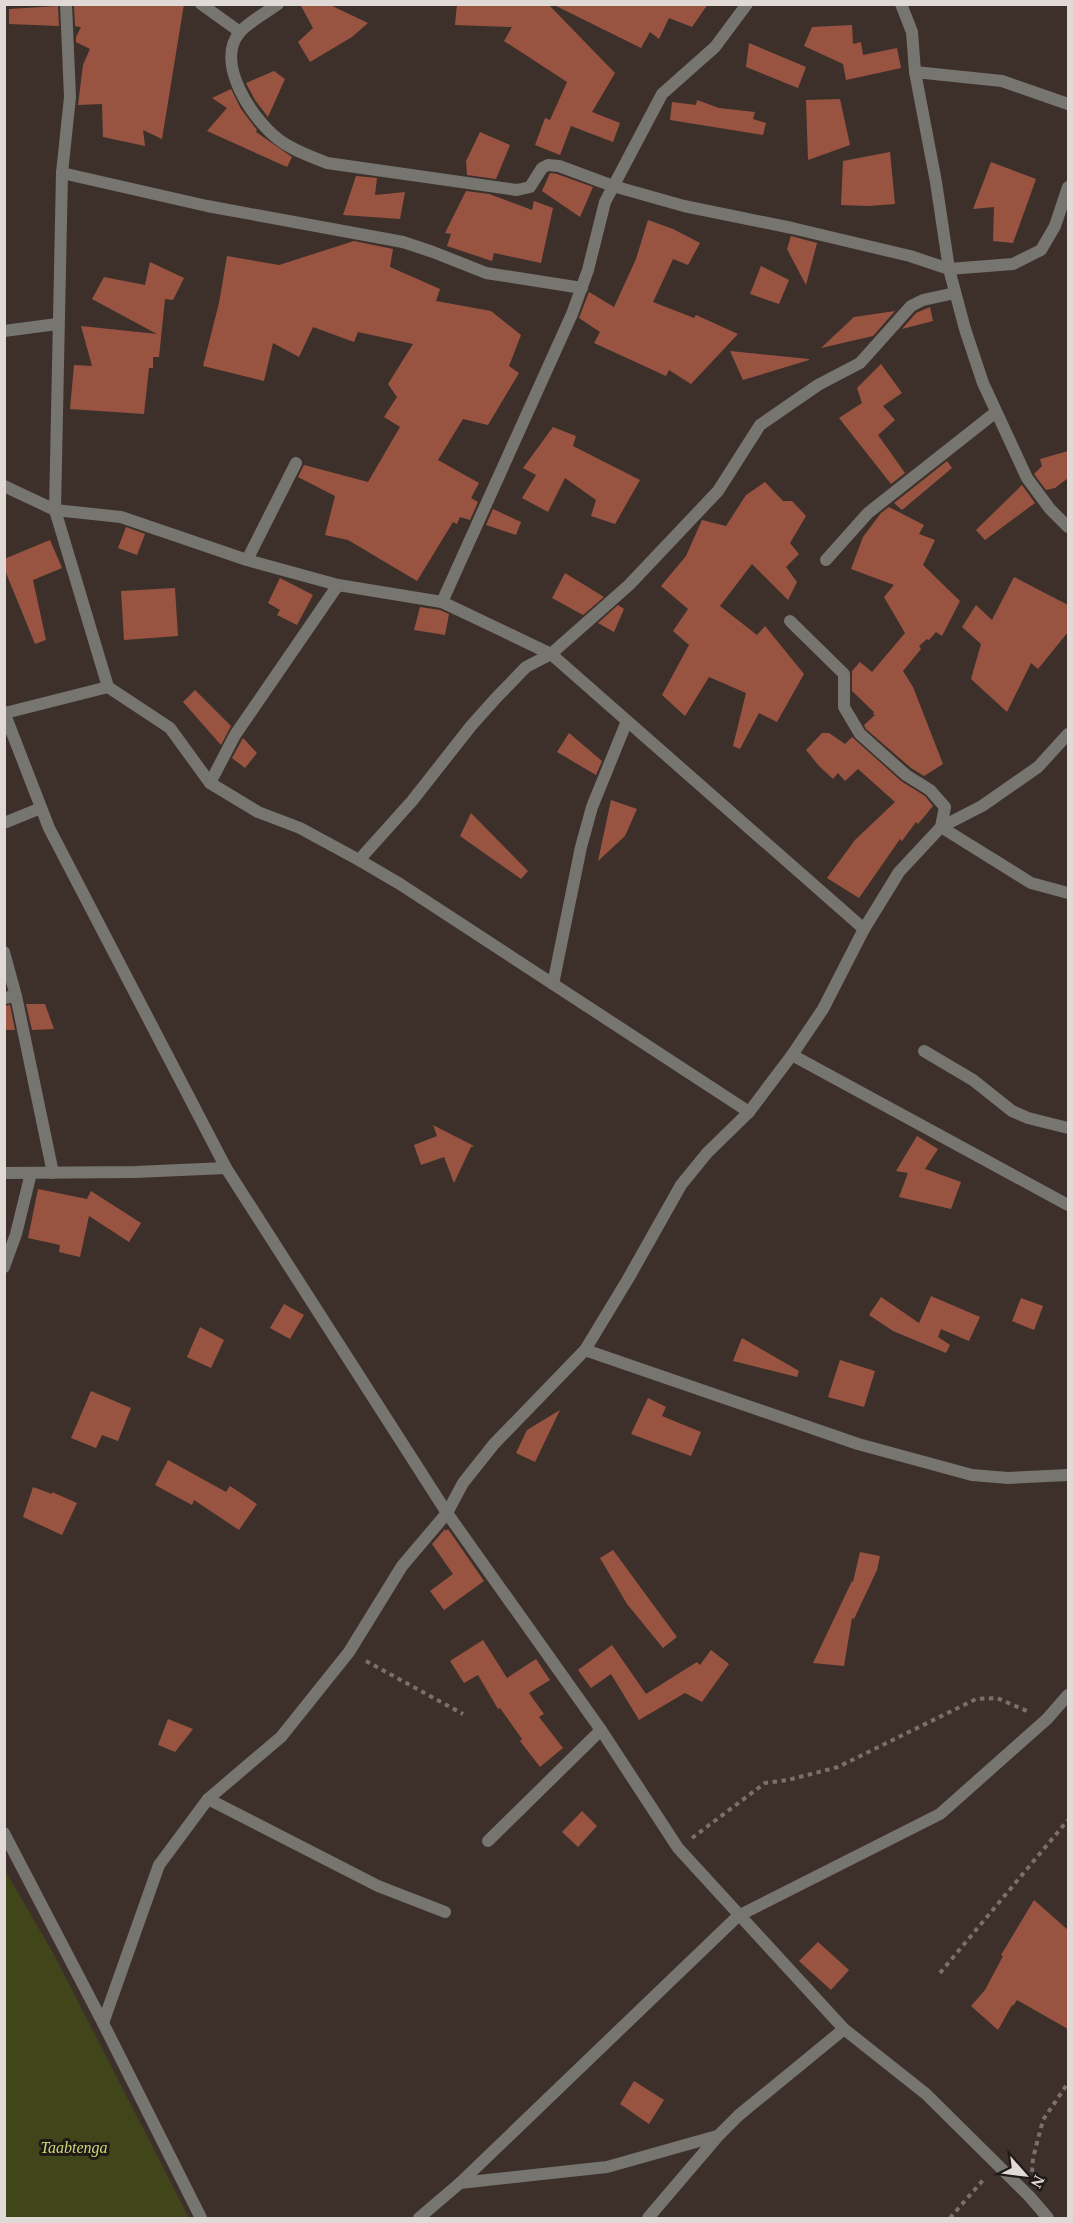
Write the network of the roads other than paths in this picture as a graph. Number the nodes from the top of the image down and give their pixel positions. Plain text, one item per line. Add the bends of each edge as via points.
1 (66, 4) edge
2 (201, 4) edge
3 (278, 4) edge
4 (747, 4) edge
5 (901, 4) edge
6 (240, 32) junction
7 (915, 72) junction
8 (1068, 104) edge
9 (62, 173) junction
10 (614, 186) junction
11 (1068, 187) edge
12 (949, 269) junction
13 (582, 288) junction
14 (955, 292) junction
15 (57, 324) junction
16 (4, 331) edge
17 (996, 412) junction
18 (296, 463) dead end
19 (4, 486) edge
20 (55, 510) junction
21 (1068, 527) edge
22 (247, 560) junction
23 (826, 560) dead end
24 (338, 585) junction
25 (442, 602) junction
26 (790, 621) dead end
27 (551, 654) junction
28 (108, 687) junction
29 (5, 712) edge
30 (627, 721) junction
31 (1068, 734) edge
32 (210, 783) junction
33 (41, 808) junction
34 (4, 823) edge
35 (941, 827) junction
36 (359, 860) junction
37 (1068, 893) edge
38 (864, 929) junction
39 (4, 952) edge
40 (553, 984) junction
41 (10, 997) edge
42 (924, 1051) dead end
43 (792, 1055) junction
44 (749, 1112) junction
45 (1068, 1128) edge
46 (226, 1168) junction
47 (4, 1173) edge
48 (31, 1173) junction
49 (53, 1173) junction
50 (1068, 1205) edge
51 (4, 1267) edge
52 (585, 1350) junction
53 (1068, 1475) edge
54 (447, 1513) junction
55 (1068, 1695) edge
56 (601, 1730) junction
57 (208, 1799) junction
58 (4, 1833) edge
59 (488, 1841) dead end
60 (445, 1912) dead end
61 (738, 1916) junction
62 (103, 2023) junction
63 (844, 2030) junction
64 (718, 2136) junction
65 (460, 2183) junction
66 (201, 2218) edge
67 (422, 2218) edge
68 (648, 2218) edge
69 (1048, 2218) edge

1 - 9 street via 70,97
2 - 6 street
3 - 6 street
4 - 10 street via 715,47 662,93
5 - 7 street via 912,32
6 - 10 street via 232,49 233,76 260,121 278,139 327,163 517,190 530,187 548,165
7 - 8 street via 1002,81
7 - 12 street
9 - 13 street via 207,206 403,242 486,273
9 - 15 street
10 - 12 street via 684,206 910,256
10 - 13 street via 605,202
11 - 12 street via 1055,226 1041,250 1013,264
12 - 14 street
13 - 25 street
14 - 17 street
14 - 27 street via 911,306 860,363 818,385 760,424 718,491 629,585
15 - 16 street
15 - 20 street
17 - 21 street via 1027,478
17 - 23 street via 868,513
18 - 22 street
19 - 20 street
20 - 22 street via 121,517
20 - 28 street
22 - 24 street
24 - 25 street
24 - 32 street via 235,735
25 - 27 street
26 - 35 street via 844,674 844,707 860,734 906,775 930,790 945,807
27 - 30 street
27 - 36 street via 526,667 496,698
28 - 29 street
28 - 32 street via 170,728
29 - 33 street
30 - 38 street
30 - 40 street via 592,807
31 - 35 street via 1038,767 982,806
32 - 36 street via 258,812 300,828
33 - 34 street
33 - 46 street
35 - 37 street via 1031,882
35 - 38 street via 899,872
36 - 40 street
38 - 43 street via 823,1009
39 - 41 street
40 - 44 street
41 - 49 street
42 - 45 street via 973,1080 1012,1111
43 - 44 street
43 - 50 street
44 - 52 street via 681,1185
46 - 49 street
46 - 54 street
47 - 48 street
48 - 49 street
48 - 51 street
52 - 53 street via 858,1444 972,1475
52 - 54 street via 494,1444 463,1484
54 - 56 street
54 - 57 street via 402,1566 349,1652 281,1737
55 - 61 street via 1047,1719 940,1814
56 - 59 street
56 - 61 street via 678,1848
57 - 60 street via 378,1886
57 - 62 street via 159,1865
58 - 62 street
61 - 63 street
61 - 65 street
62 - 66 street
63 - 64 street
63 - 69 street via 926,2094
64 - 65 street via 607,2167
64 - 68 street
65 - 67 street

